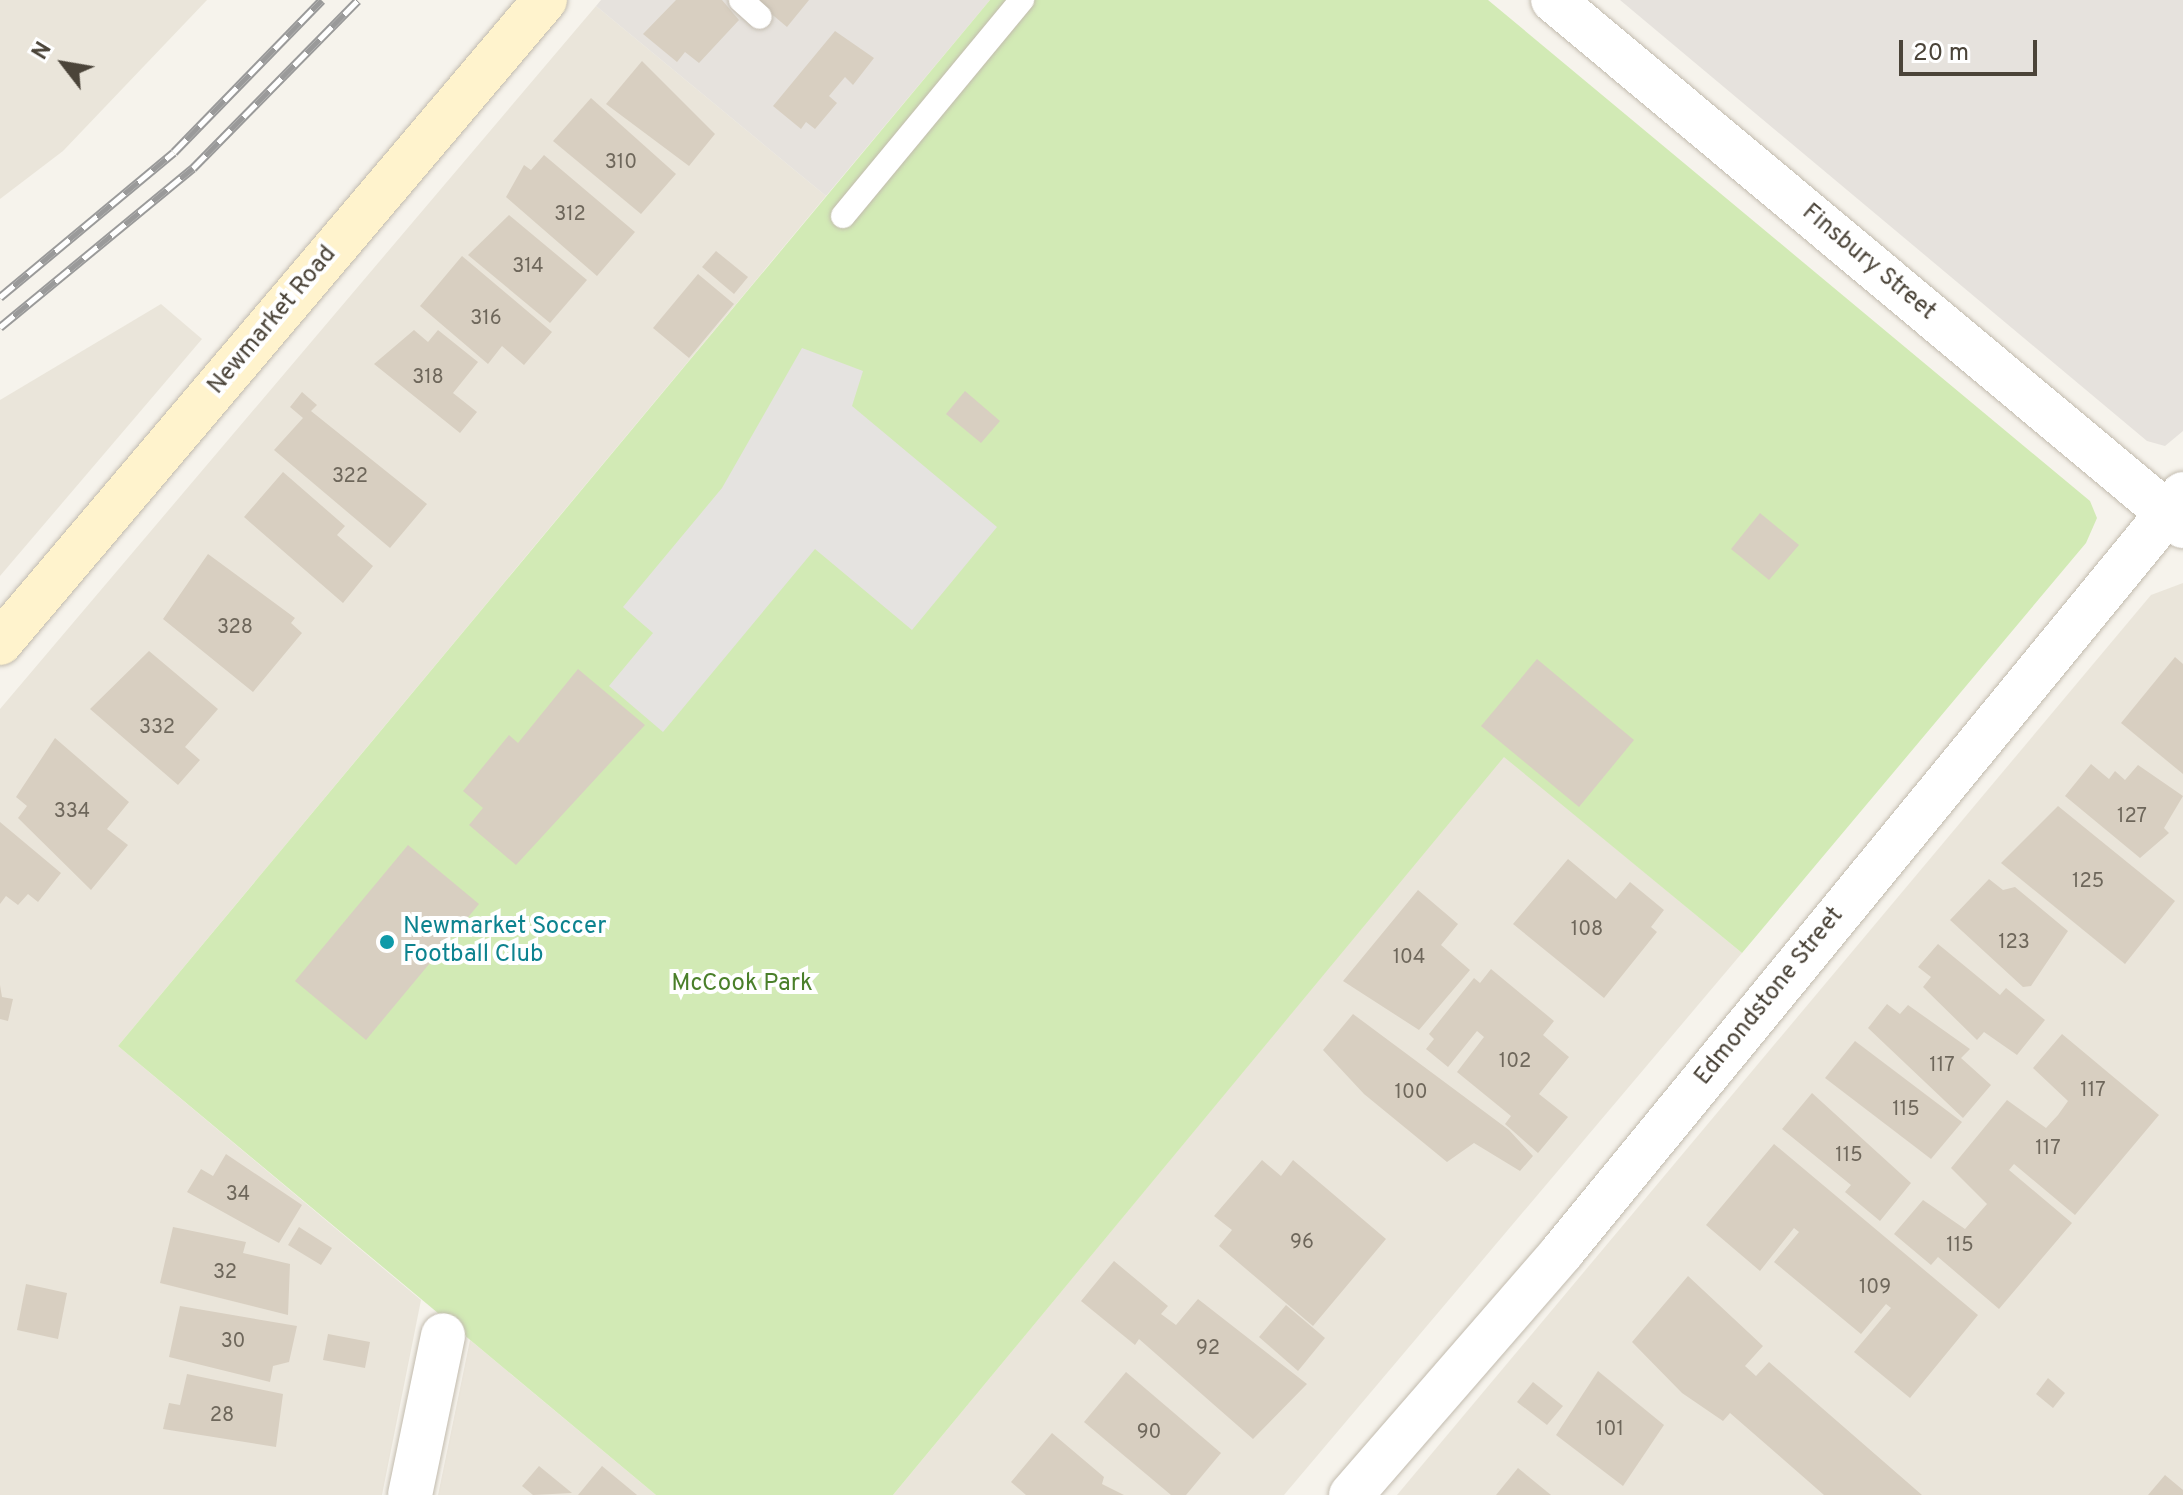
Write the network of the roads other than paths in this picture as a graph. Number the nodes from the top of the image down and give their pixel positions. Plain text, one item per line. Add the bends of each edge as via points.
1 (545, 0) edge
2 (741, 0) edge
3 (1022, 0) edge
4 (1553, 0) edge
5 (760, 17) dead end
6 (843, 216) dead end
7 (2178, 511) edge
8 (0, 643) edge
9 (443, 1335) dead end
10 (410, 1495) edge
11 (1351, 1495) edge

1 - 8 main road, Newmarket Road
2 - 5 lane
3 - 6 lane
4 - 7 street, Finsbury Street
7 - 11 street, Edmondstone Street via 1562,1252
9 - 10 street

